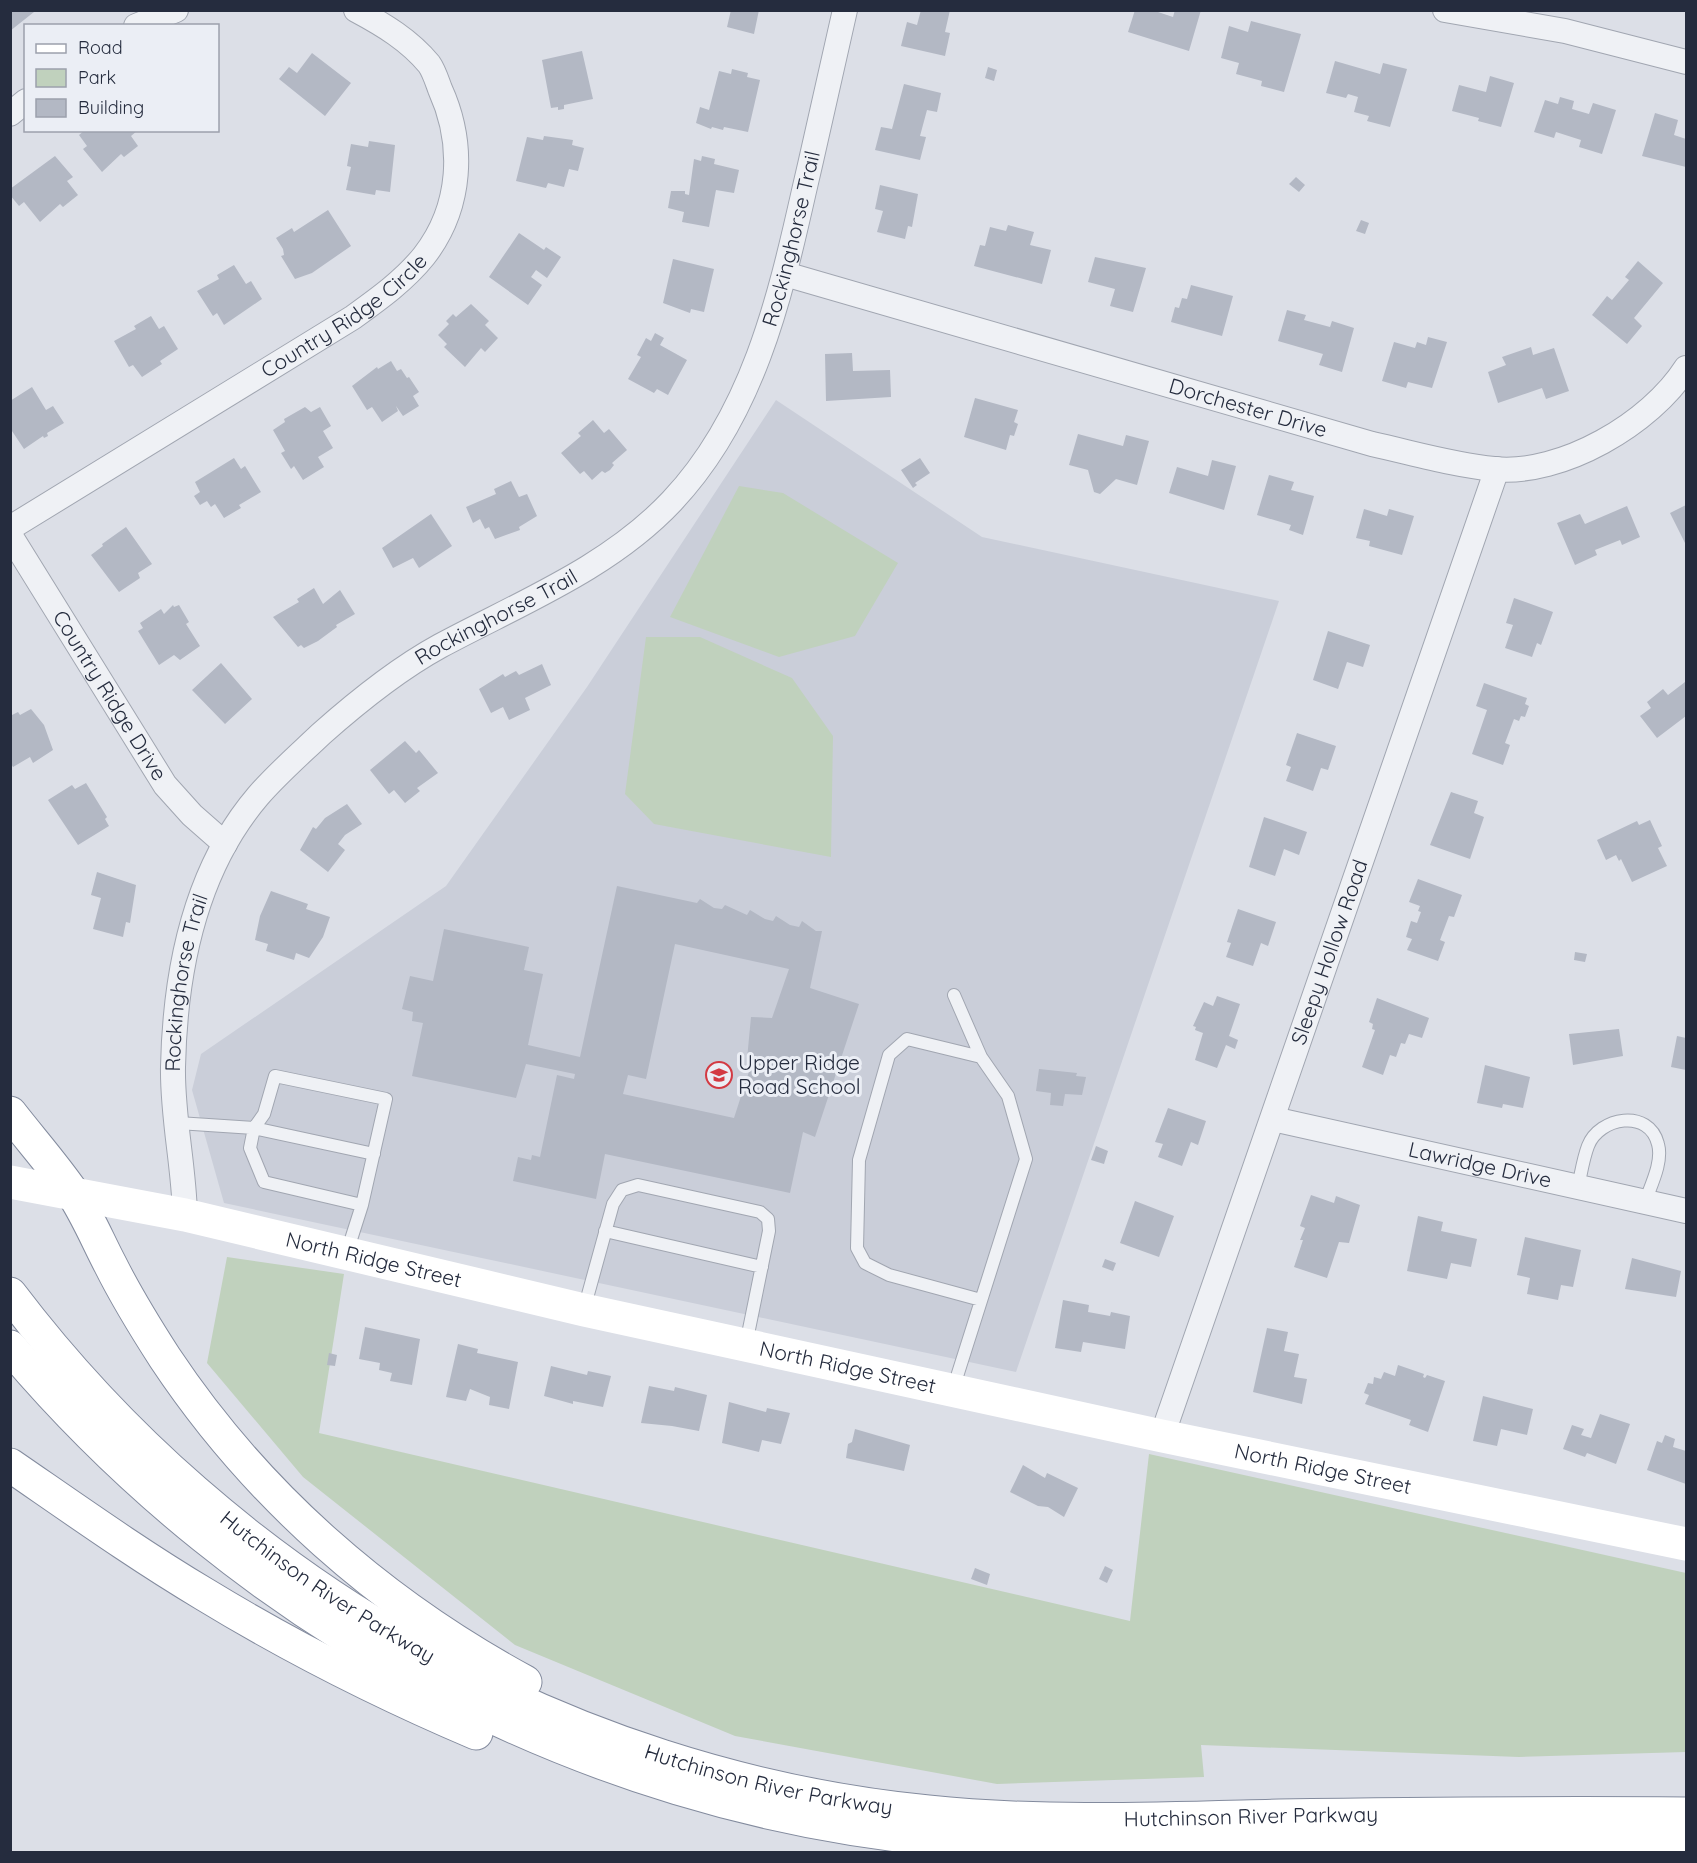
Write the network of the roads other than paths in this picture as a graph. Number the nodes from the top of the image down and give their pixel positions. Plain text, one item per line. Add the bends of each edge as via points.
1 (176, 10) edge
2 (357, 10) edge
3 (845, 10) edge
4 (1445, 10) edge
5 (141, 24) edge
6 (1686, 62) edge
7 (24, 104) edge
8 (10, 114) edge
9 (785, 274) junction
10 (1686, 368) edge
11 (1679, 393) edge
12 (1497, 469) junction
13 (10, 528) edge
14 (10, 535) edge
15 (225, 844) junction
16 (954, 995) dead end
17 (981, 1058) junction
18 (10, 1113) edge
19 (1273, 1119) junction
20 (178, 1123) junction
21 (254, 1128) junction
22 (374, 1154) junction
23 (10, 1182) edge
24 (1578, 1187) junction
25 (73, 1194) junction
26 (1646, 1202) junction
27 (362, 1205) junction
28 (1686, 1211) edge
29 (185, 1215) junction
30 (604, 1231) junction
31 (347, 1253) junction
32 (762, 1267) junction
33 (10, 1294) edge
34 (981, 1300) junction
35 (584, 1310) junction
36 (746, 1346) junction
37 (10, 1347) edge
38 (952, 1390) junction
39 (1162, 1436) junction
40 (10, 1465) edge
41 (1686, 1544) edge
42 (804, 1807) junction
43 (1686, 1814) edge
44 (1686, 1840) edge

1 - 5 street
2 - 13 street, Country Ridge Circle via 392,29 430,66 451,113 458,164 450,210 424,255 391,290 352,318
3 - 9 street, Rockinghorse Trail
4 - 6 street via 1565,31
7 - 8 street
9 - 12 street, Dorchester Drive via 1372,444
9 - 15 street, Rockinghorse Trail via 763,350 740,402 708,454 672,501 630,539 584,570 428,652 345,712 256,798
10 - 11 street, Dorchester Drive
11 - 12 street, Dorchester Drive via 1595,446 1546,464
12 - 19 street, Sleepy Hollow Road
14 - 15 street, Country Ridge Drive via 165,785
15 - 20 street, Rockinghorse Trail via 200,895 185,952 173,1071
16 - 17 lane
17 - 34 lane via 1008,1096 1026,1159
17 - 34 lane via 907,1039 889,1055 859,1160 857,1248 865,1263 889,1275
18 - 25 main road
19 - 24 street, Lawridge Drive
19 - 39 street, Sleepy Hollow Road
20 - 21 lane
20 - 29 street, Rockinghorse Trail
21 - 22 lane
21 - 22 lane via 264,1114 275,1076 386,1100
21 - 27 lane via 250,1148 264,1182
22 - 27 lane
23 - 25 main road, North Ridge Street
24 - 26 street, Lawridge Drive
24 - 26 lane via 1588,1145 1597,1132 1607,1124 1639,1122 1651,1129 1659,1145 1658,1166
25 - 29 main road, North Ridge Street
25 - 42 main road via 134,1309 193,1397 257,1477 355,1569 451,1638 552,1696
26 - 28 street, Lawridge Drive
27 - 31 lane
29 - 31 main road, North Ridge Street
30 - 32 lane
30 - 32 lane via 612,1204 622,1190 638,1185 760,1212 768,1220 769,1231
30 - 35 lane
31 - 35 main road, North Ridge Street
32 - 36 lane
33 - 42 main road, Hutchinson River Parkway via 75,1372 179,1479 265,1550 358,1615 490,1688 583,1728 736,1778
34 - 38 lane
35 - 36 main road, North Ridge Street
36 - 38 main road, North Ridge Street
37 - 42 main road, Hutchinson River Parkway via 84,1429 174,1512 270,1588 379,1658 479,1712 583,1756 690,1792
38 - 39 main road, North Ridge Street
39 - 41 main road, North Ridge Street
40 - 42 main road via 225,1607 428,1712 514,1749 652,1797 705,1808
42 - 43 main road, Hutchinson River Parkway via 1033,1819
42 - 44 main road, Hutchinson River Parkway via 911,1837 1061,1846

